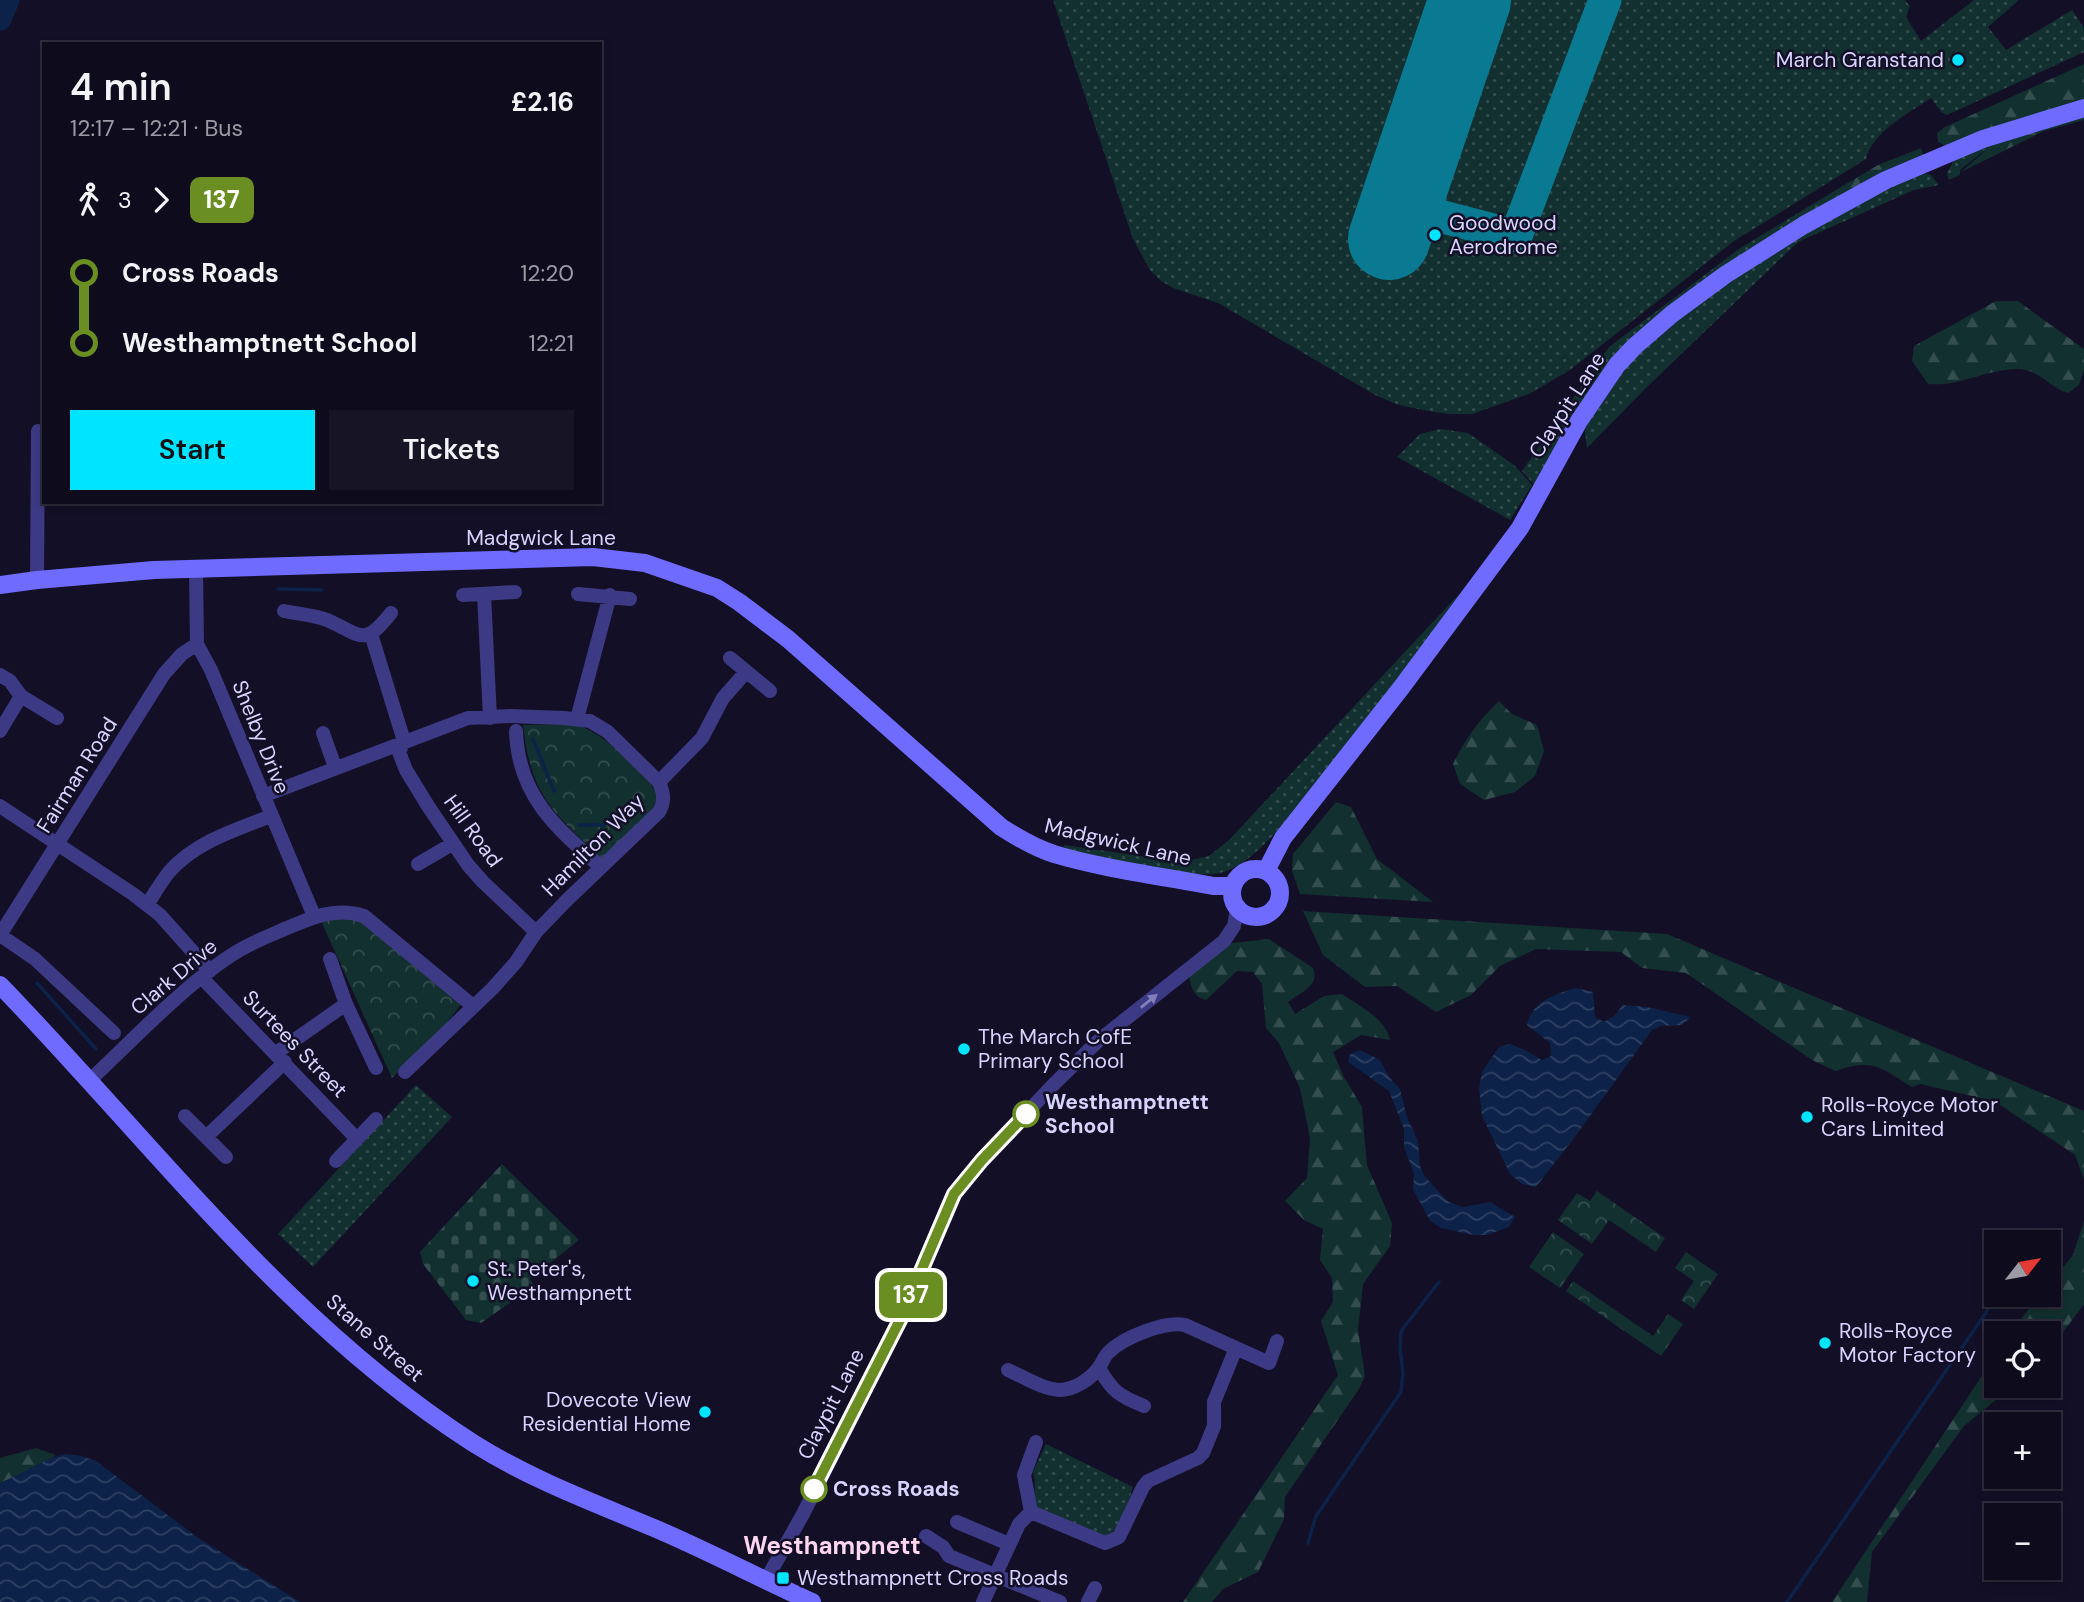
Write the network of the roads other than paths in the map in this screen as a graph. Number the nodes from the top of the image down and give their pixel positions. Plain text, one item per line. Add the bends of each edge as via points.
1 (2084, 108) edge
2 (38, 431) dead end
3 (196, 569) junction
4 (37, 580) junction
5 (0, 585) edge
6 (515, 592) dead end
7 (484, 594) junction
8 (578, 594) dead end
9 (463, 595) dead end
10 (610, 595) junction
11 (630, 599) dead end
12 (284, 611) dead end
13 (391, 613) dead end
14 (371, 634) junction
15 (197, 644) junction
16 (730, 658) dead end
17 (746, 671) junction
18 (0, 675) edge
19 (769, 691) dead end
20 (21, 696) junction
21 (57, 718) dead end
22 (489, 718) junction
23 (577, 719) junction
24 (0, 731) edge
25 (516, 731) dead end
26 (324, 733) dead end
27 (404, 741) junction
28 (335, 767) junction
29 (659, 782) junction
30 (263, 796) junction
31 (0, 806) edge
32 (271, 816) junction
33 (452, 844) junction
34 (58, 845) junction
35 (418, 864) dead end
36 (601, 867) junction
37 (1266, 871) junction
38 (1232, 886) junction
39 (147, 905) junction
40 (1237, 909) junction
41 (314, 916) junction
42 (536, 932) junction
43 (0, 935) edge
44 (330, 959) dead end
45 (206, 975) junction
46 (0, 985) edge
47 (346, 1004) junction
48 (473, 1006) junction
49 (114, 1033) dead end
50 (280, 1058) junction
51 (376, 1068) dead end
52 (405, 1072) dead end
53 (89, 1081) junction
54 (185, 1116) dead end
55 (376, 1119) dead end
56 (206, 1137) junction
57 (357, 1139) junction
58 (226, 1157) dead end
59 (336, 1161) dead end
60 (1278, 1340) dead end
61 (1236, 1348) junction
62 (1099, 1368) junction
63 (1008, 1370) dead end
64 (1144, 1406) dead end
65 (1037, 1442) dead end
66 (1031, 1512) junction
67 (957, 1522) dead end
68 (926, 1536) dead end
69 (1009, 1544) junction
70 (995, 1575) junction
71 (766, 1580) junction
72 (1095, 1588) dead end
73 (812, 1602) edge
74 (983, 1602) edge
75 (1060, 1602) edge
76 (1088, 1602) edge

1 - 37 street, Claypit Lane via 1983,139 1886,180 1725,275 1635,346 1579,421 1520,528 1283,838
2 - 4 street
3 - 4 street, Madgwick Lane
3 - 15 street, Shelby Drive
3 - 38 street, Madgwick Lane via 593,557 645,563 717,589 763,618 1001,827 1027,843 1085,861
4 - 5 street, Madgwick Lane
6 - 7 street
7 - 9 street
7 - 22 street
8 - 10 street
10 - 11 street
10 - 23 street
12 - 14 street via 327,619 350,633
13 - 14 street
14 - 27 street, Hill Road
15 - 30 street, Shelby Drive
15 - 34 street, Fairman Road via 164,674
16 - 17 street
17 - 19 street
17 - 29 street via 723,698 699,742
18 - 20 street
20 - 21 street
20 - 24 street
22 - 23 street, Hamilton Way
22 - 27 street, Hamilton Way via 468,718
23 - 29 street, Hamilton Way via 601,726
25 - 36 street via 522,772 537,803
26 - 28 street
27 - 28 street, Hamilton Way
27 - 33 street, Hill Road via 399,747 401,760
28 - 30 street, Hamilton Way
29 - 36 street, Hamilton Way via 664,803 659,812
30 - 32 street, Shelby Drive
31 - 34 street, Surtees Street
32 - 39 street via 188,854 169,872
32 - 41 street, Shelby Drive
33 - 35 street
33 - 42 street, Hill Road via 483,882
34 - 39 street, Surtees Street
34 - 43 street, Fairman Road
36 - 42 street, Hamilton Way
37 - 38 street via 1247,871
37 - 40 street via 1280,891 1274,910 1257,918
38 - 40 street
39 - 45 street, Surtees Street
71 -> 40 street, Claypit Lane via 901,1318 954,1194 1098,1041 1224,941 1234,926
41 - 45 street, Clark Drive via 239,950
41 - 48 street, Clark Drive via 334,912 364,916
42 - 48 street, Hamilton Way via 516,962
43 - 49 street, Fairman Road via 35,959
44 - 47 street
45 - 50 street, Surtees Street
45 - 53 street, Clark Drive
46 - 53 street, Stane Street
47 - 50 street
47 - 51 street
48 - 52 street, Hamilton Way
50 - 56 street
50 - 57 street, Surtees Street
53 - 71 street, Stane Street via 281,1285 411,1399 472,1443 548,1484
54 - 56 street
55 - 57 street
56 - 58 street
57 - 59 street
60 - 61 street via 1269,1363
61 - 62 street via 1174,1323 1127,1339 1108,1352
61 - 66 street via 1214,1402 1214,1426 1203,1452 1148,1480 1119,1537 1105,1543
62 - 63 street via 1079,1385 1061,1390
62 - 64 street via 1110,1388
65 - 66 street via 1024,1475
66 - 69 street
67 - 69 street
68 - 70 street via 949,1556
69 - 70 street
70 - 74 street
70 - 75 street
71 - 73 street, Stane Street
72 - 76 street

